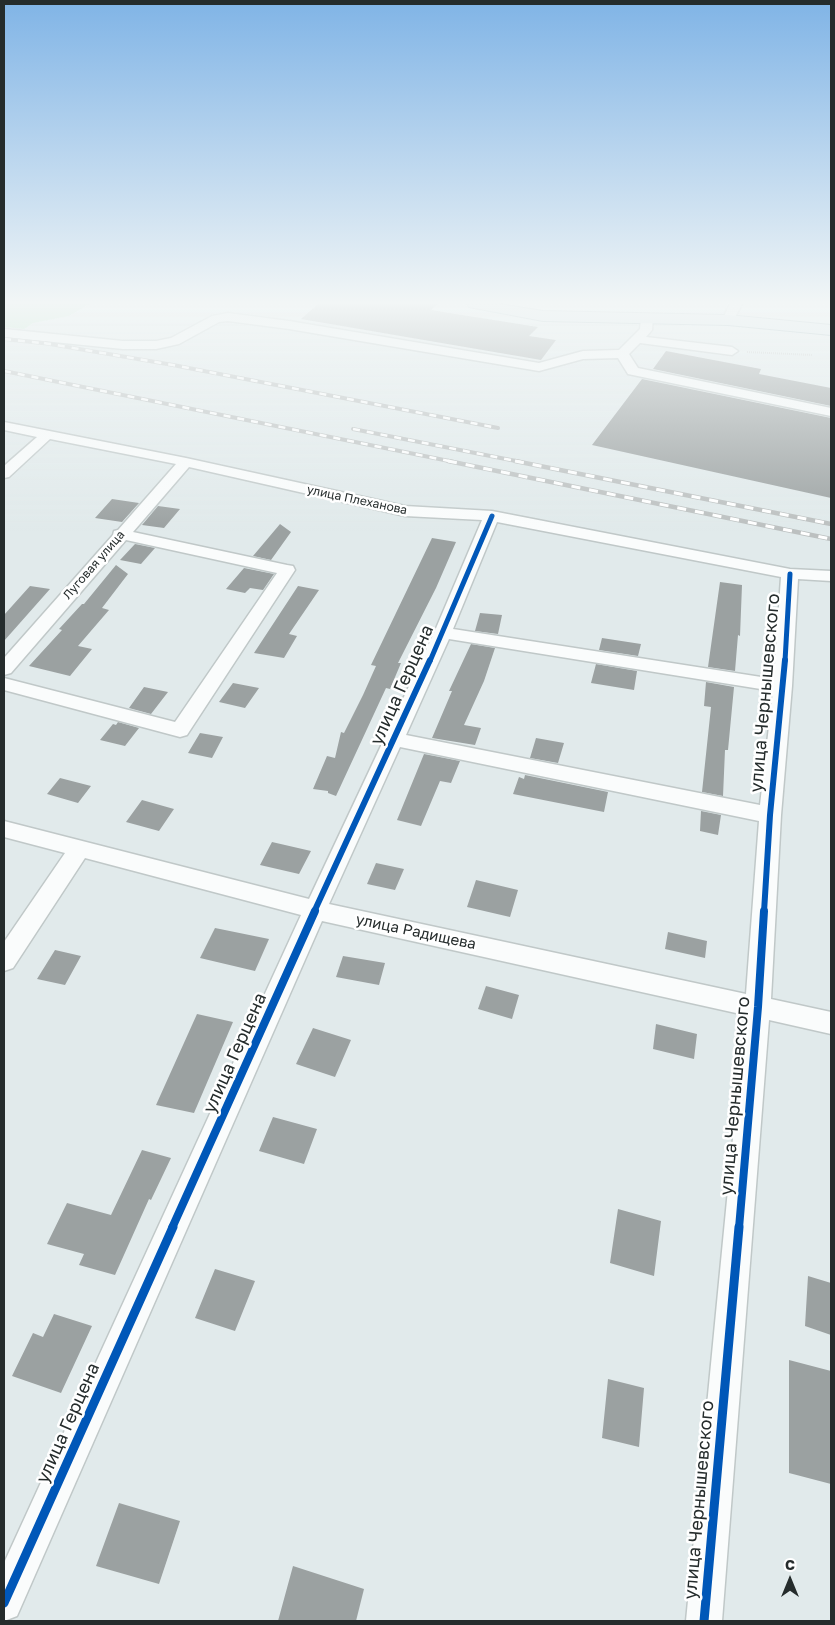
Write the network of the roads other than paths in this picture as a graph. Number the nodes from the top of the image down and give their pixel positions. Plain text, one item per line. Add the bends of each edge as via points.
1 (676, 380) edge
2 (831, 412) edge
3 (4, 426) edge
4 (48, 434) junction
5 (186, 462) junction
6 (4, 474) edge
7 (492, 516) junction
8 (120, 534) junction
9 (790, 574) junction
10 (831, 576) edge
11 (443, 633) junction
12 (4, 669) edge
13 (4, 684) edge
14 (783, 686) junction
15 (394, 739) junction
16 (770, 815) junction
17 (4, 829) edge
18 (79, 849) junction
19 (316, 910) junction
20 (4, 961) edge
21 (758, 1007) junction
22 (831, 1023) edge
23 (4, 1603) edge
24 (704, 1621) edge

1 - 2 street
3 - 4 street, улица Плеханова
4 - 5 street, улица Плеханова
4 - 6 street
5 - 7 street, улица Плеханова via 405,511
5 - 8 street, Луговая улица
7 - 9 street, улица Плеханова
7 - 11 street, улица Герцена
8 - 12 street, Луговая улица
8 - 13 street via 287,570 180,730
9 - 10 street, улица Плеханова
9 - 14 street, улица Чернышевского
11 - 14 street
11 - 15 street, улица Герцена
14 - 16 street, улица Чернышевского
15 - 16 street
15 - 19 street, улица Герцена
16 - 21 street, улица Чернышевского
17 - 18 street, улица Радищева
18 - 19 street, улица Радищева
18 - 20 street
19 - 21 street, улица Радищева
19 - 23 street, улица Герцена
21 - 22 street, улица Радищева
21 - 24 street, улица Чернышевского

